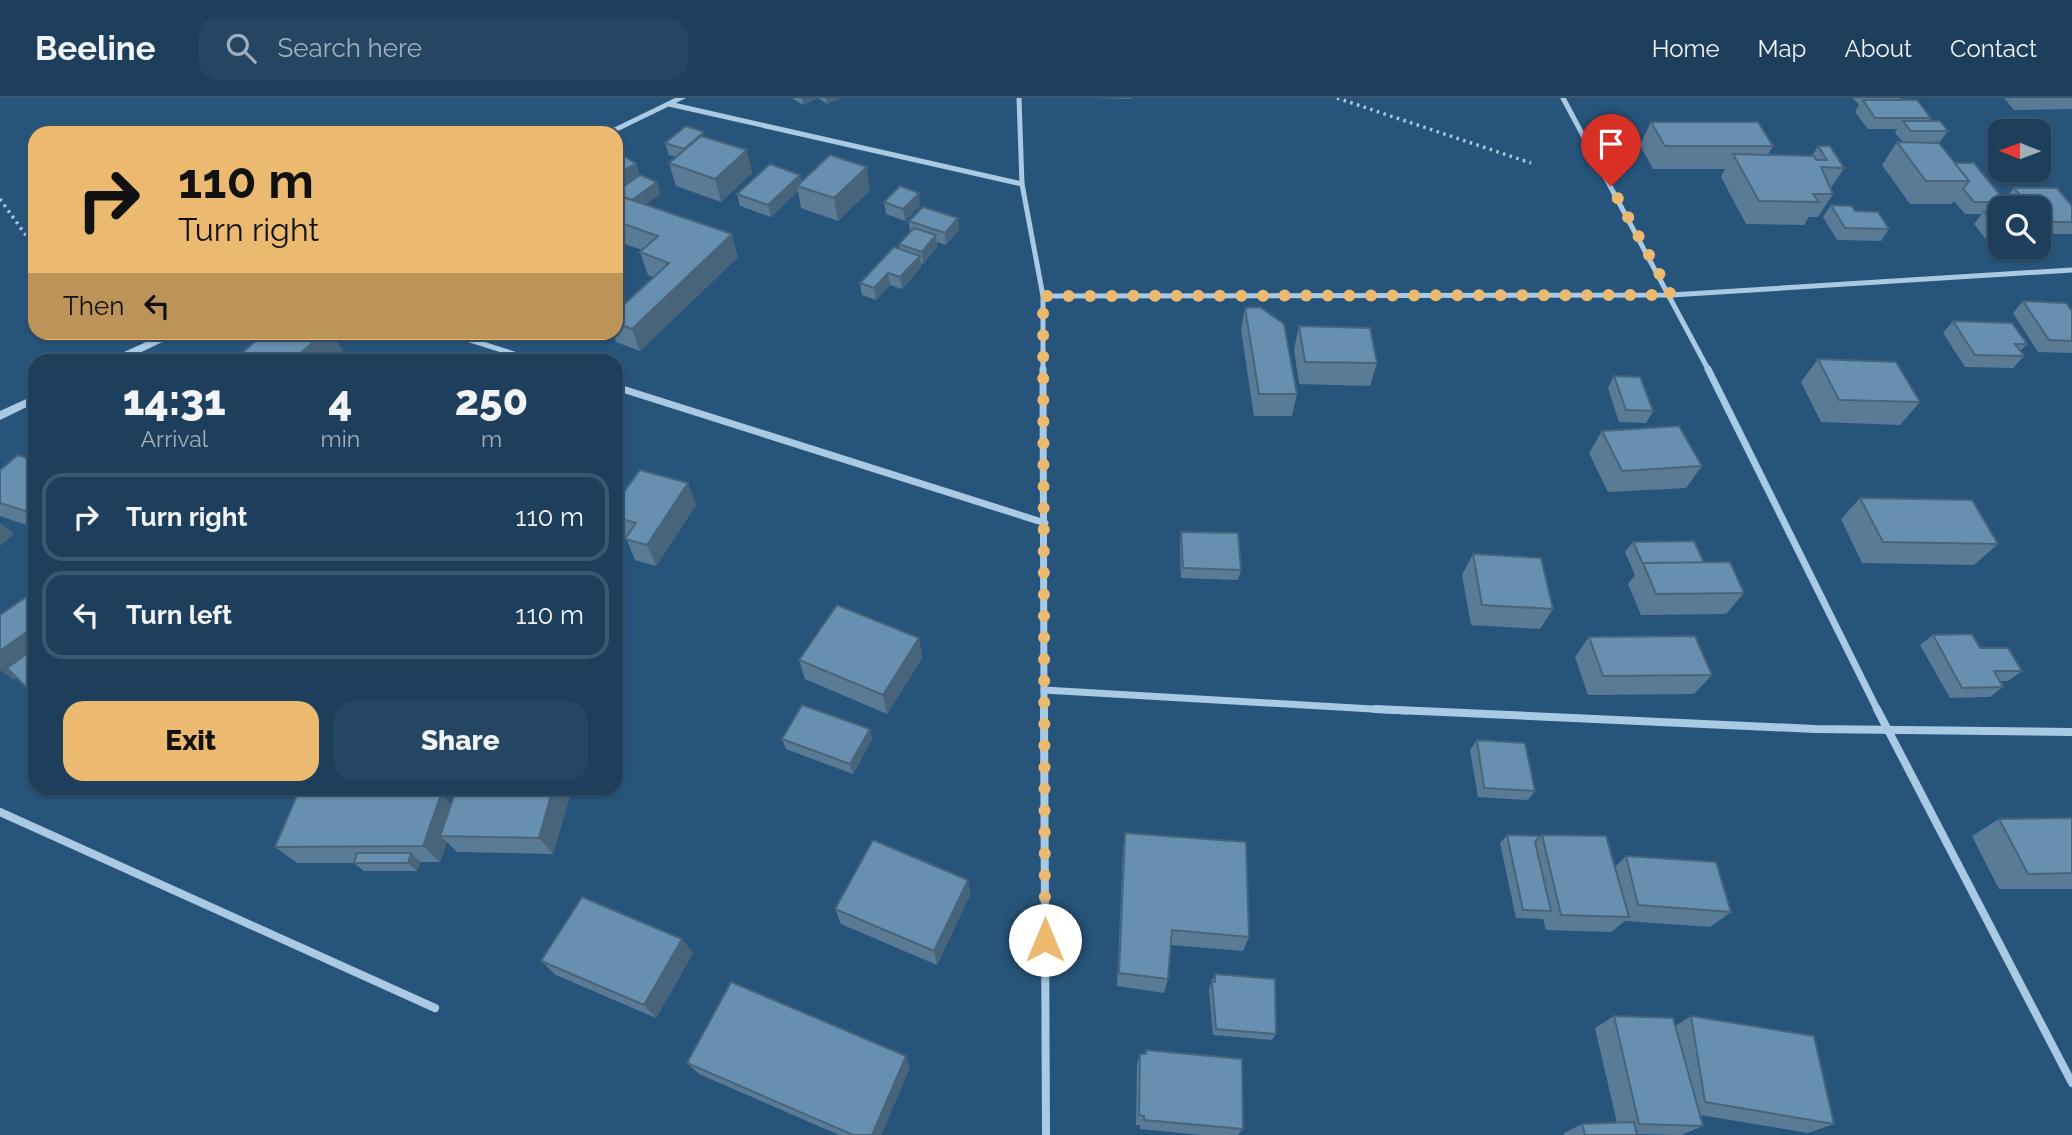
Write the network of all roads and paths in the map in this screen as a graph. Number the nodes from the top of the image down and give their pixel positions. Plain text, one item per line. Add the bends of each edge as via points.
1 (682, 98) edge
2 (1019, 98) edge
3 (1337, 98) edge
4 (1563, 98) edge
5 (669, 104) junction
6 (622, 126) edge
7 (1531, 163) dead end
8 (1022, 184) junction
9 (0, 199) edge
10 (28, 238) edge
11 (2072, 270) edge
12 (1671, 295) junction
13 (1043, 296) junction
14 (161, 340) edge
15 (469, 340) edge
16 (130, 354) edge
17 (514, 354) edge
18 (623, 389) edge
19 (28, 402) edge
20 (0, 416) edge
21 (1045, 523) junction
22 (1044, 690) junction
23 (2072, 732) edge
24 (1889, 733) junction
25 (0, 812) edge
26 (435, 1008) dead end
27 (2072, 1083) edge
28 (1046, 1135) edge

1 - 5 street
2 - 8 street
3 - 7 path
4 - 12 street
5 - 6 street
5 - 8 street
8 - 13 street
9 - 10 path
11 - 12 street
12 - 13 street
12 - 24 street
13 - 21 street
14 - 16 street
15 - 17 street
18 - 21 street
19 - 20 street
21 - 22 street
22 - 24 street via 1584,722
22 - 28 street
23 - 24 street
24 - 27 street
25 - 26 street

